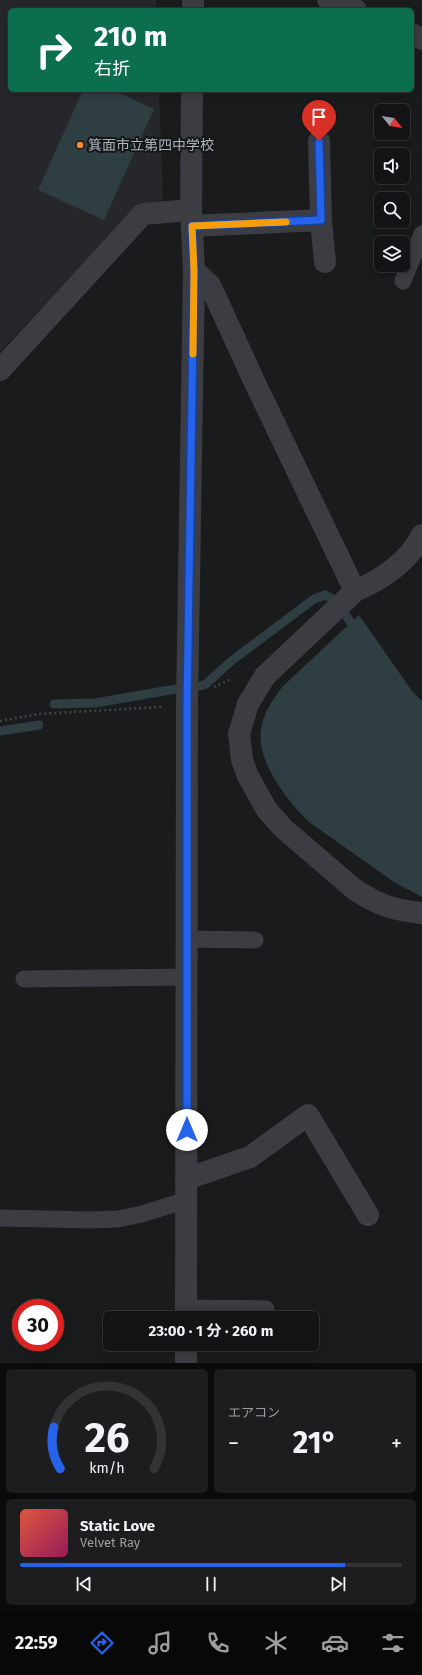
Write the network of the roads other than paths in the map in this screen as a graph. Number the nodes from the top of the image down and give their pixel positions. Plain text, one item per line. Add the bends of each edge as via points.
1 (328, 0) edge
2 (350, 8) edge
3 (192, 92) edge
4 (319, 141) dead end
5 (191, 218) junction
6 (321, 220) junction
7 (422, 234) edge
8 (325, 262) dead end
9 (194, 271) junction
10 (403, 281) dead end
11 (0, 370) edge
12 (422, 535) edge
13 (355, 591) junction
14 (422, 913) edge
15 (187, 939) junction
16 (255, 940) dead end
17 (187, 976) junction
18 (24, 980) dead end
19 (186, 1179) junction
20 (186, 1200) junction
21 (368, 1215) dead end
22 (0, 1218) edge
23 (266, 1309) dead end
24 (186, 1311) edge
25 (226, 1311) edge
26 (186, 1351) edge
27 (186, 1363) edge

1 - 2 street
3 - 5 street
4 - 6 street
5 - 6 street
5 - 9 street
5 - 11 street via 143,214
6 - 8 street
7 - 10 lane
9 - 13 street via 210,285
9 - 15 street via 187,705
12 - 13 street via 398,566
13 - 14 street via 265,676 248,704 239,734 242,760 267,810 283,828 354,889 385,907
15 - 16 lane
15 - 17 street
17 - 18 lane
17 - 19 street
19 - 20 street
19 - 21 street via 250,1157 308,1115
20 - 22 lane via 118,1219
20 - 24 street
23 - 25 lane
26 - 27 street

